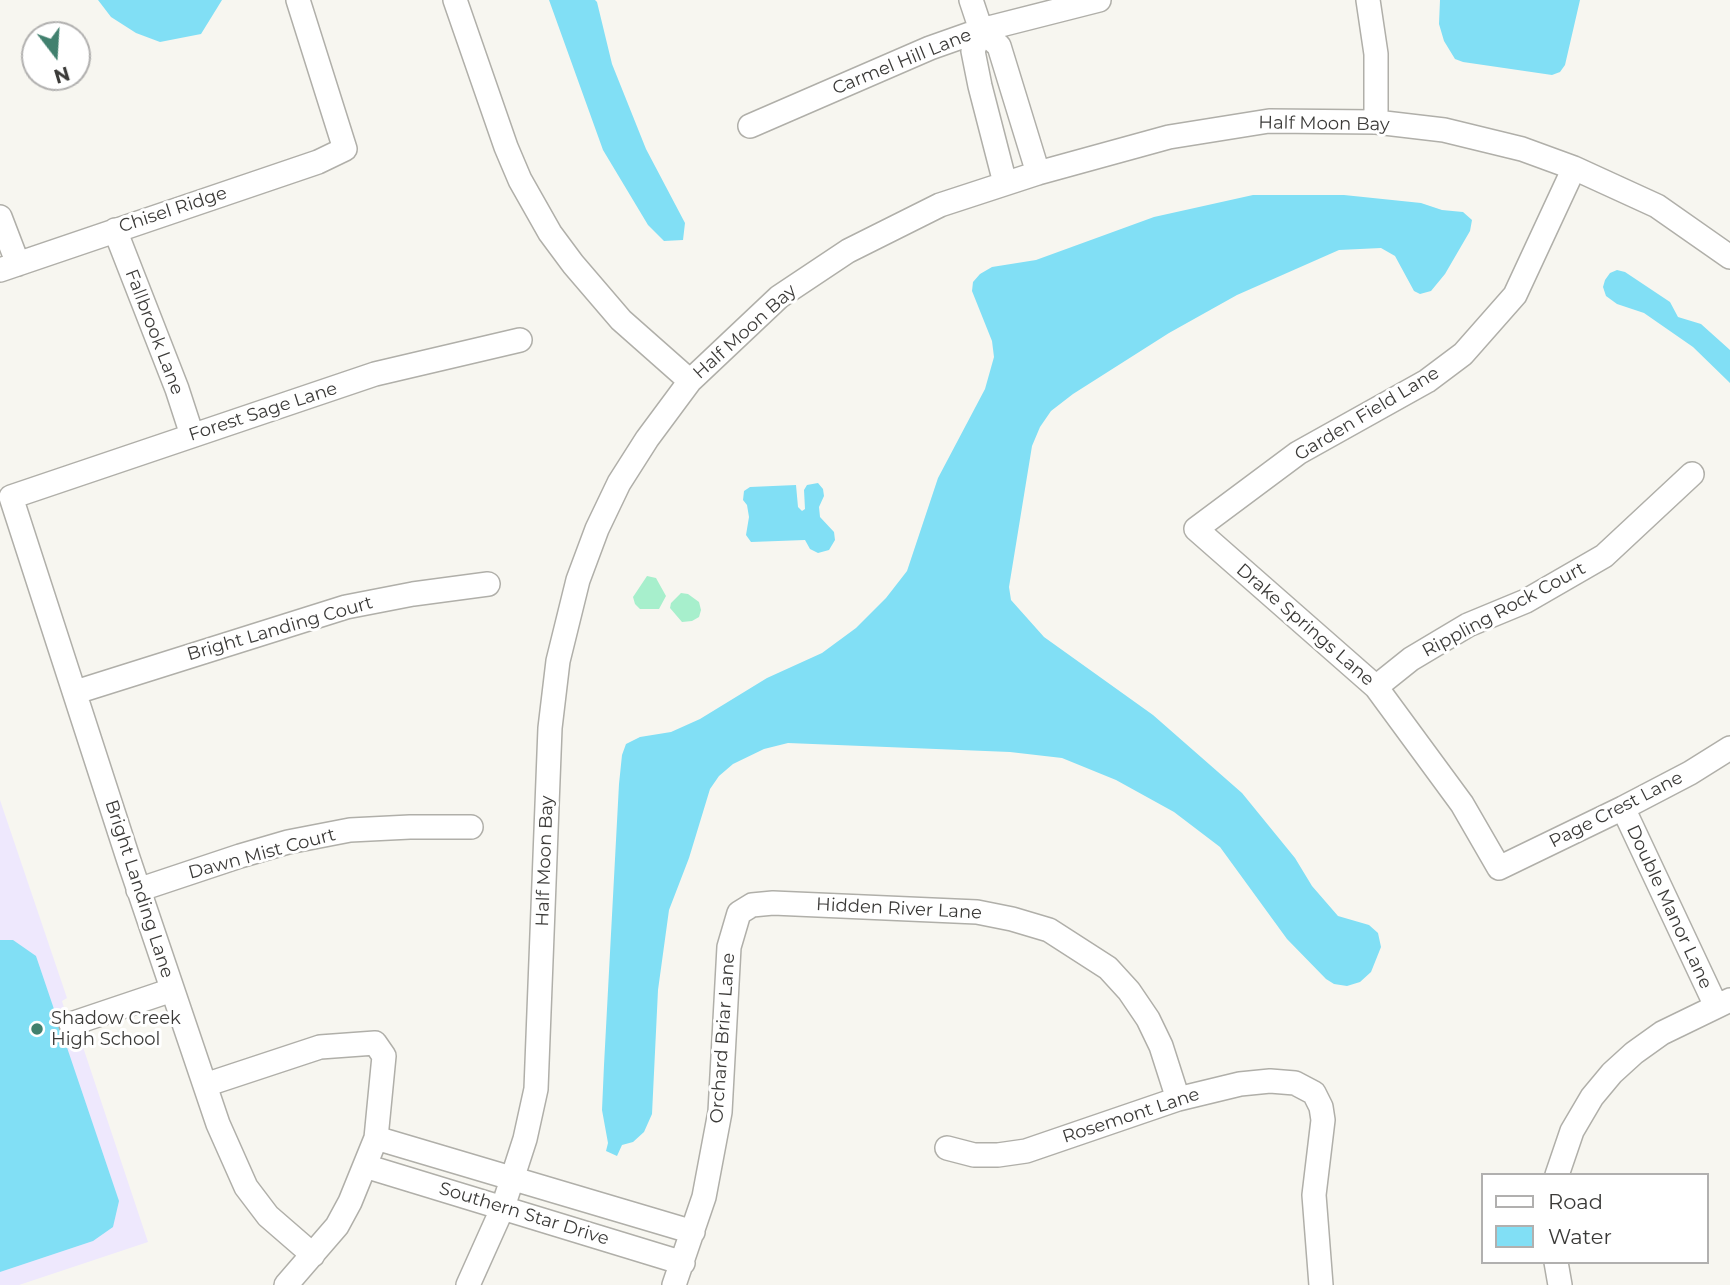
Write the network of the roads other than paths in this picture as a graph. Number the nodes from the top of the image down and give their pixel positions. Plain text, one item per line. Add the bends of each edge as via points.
1 (298, 0) edge
2 (455, 0) edge
3 (971, 0) edge
4 (1099, 0) edge
5 (1368, 0) edge
6 (981, 30) junction
7 (1376, 122) junction
8 (750, 126) dead end
9 (1574, 168) junction
10 (1038, 173) junction
11 (1005, 183) junction
12 (0, 217) edge
13 (115, 230) junction
14 (1730, 257) edge
15 (9, 267) edge
16 (520, 340) dead end
17 (690, 380) junction
18 (192, 435) junction
19 (1692, 474) dead end
20 (11, 497) joint
21 (1196, 529) joint
22 (488, 584) dead end
23 (1377, 687) junction
24 (76, 692) junction
25 (1730, 748) edge
26 (1623, 808) junction
27 (471, 828) dead end
28 (1499, 868) joint
29 (138, 890) junction
30 (739, 913) joint
31 (172, 990) junction
32 (1723, 1003) edge
33 (71, 1024) dead end
34 (205, 1085) junction
35 (1178, 1099) junction
36 (376, 1138) junction
37 (947, 1149) dead end
38 (365, 1166) junction
39 (1558, 1173) edge
40 (512, 1178) junction
41 (503, 1207) junction
42 (693, 1232) junction
43 (313, 1255) junction
44 (683, 1263) junction
45 (1556, 1264) edge
46 (1318, 1284) edge
47 (286, 1285) edge
48 (468, 1285) edge
49 (674, 1285) edge
50 (1560, 1285) edge

1 - 13 street, Chisel Ridge via 345,149
2 - 17 street via 506,147 550,233 621,320
3 - 6 street
4 - 6 street, Carmel Hill Lane
5 - 7 street via 1376,54
6 - 8 street, Carmel Hill Lane
6 - 10 street via 999,46
6 - 11 street via 973,51
7 - 9 street, Half Moon Bay via 1480,138
7 - 10 street, Half Moon Bay via 1269,121 1222,127
9 - 14 street, Half Moon Bay via 1657,206
9 - 21 street, Garden Field Lane via 1515,295 1463,354 1427,381 1298,453
10 - 11 street, Half Moon Bay
11 - 17 street, Half Moon Bay via 940,205 848,251 779,297
12 - 15 street
13 - 15 street, Chisel Ridge
13 - 18 street, Fallbrook Lane
16 - 18 street, Forest Sage Lane via 375,374
17 - 40 street, Half Moon Bay via 619,483 597,529 566,619 550,728 536,1090
18 - 20 street, Forest Sage Lane
19 - 23 street, Rippling Rock Court via 1604,556 1526,601 1468,625 1411,659
20 - 24 street, Bright Landing Lane
21 - 23 street, Drake Springs Lane
22 - 24 street, Bright Landing Court via 346,607
23 - 28 street, Drake Springs Lane via 1462,804
24 - 29 street, Bright Landing Lane
25 - 26 street, Page Crest Lane
26 - 28 street, Page Crest Lane
26 - 32 street, Double Manor Lane
27 - 29 street, Dawn Mist Court via 350,830 288,842
29 - 31 street, Bright Landing Lane
30 - 35 street, Hidden River Lane via 752,905 773,903 977,912 1049,930 1108,968 1129,991 1153,1028
30 - 42 street, Orchard Briar Lane via 729,947 720,1112
31 - 33 street
31 - 34 street, Bright Landing Lane
32 - 39 street via 1662,1032 1612,1073 1572,1131
34 - 36 street via 320,1047 374,1044 384,1056
34 - 43 street, Bright Landing Lane via 246,1186 268,1216
35 - 37 street, Rosemont Lane via 1026,1151 974,1155
35 - 46 street, Rosemont Lane via 1270,1081 1296,1083 1314,1093 1324,1120 1314,1195
36 - 38 street
36 - 40 street, Southern Star Drive
38 - 41 street, Southern Star Drive
38 - 43 street via 337,1226
40 - 41 street, Half Moon Bay
40 - 42 street, Southern Star Drive
41 - 44 street, Southern Star Drive
41 - 48 street, Half Moon Bay
42 - 44 street, Orchard Briar Lane
43 - 47 street
44 - 49 street, Orchard Briar Lane
45 - 50 street

